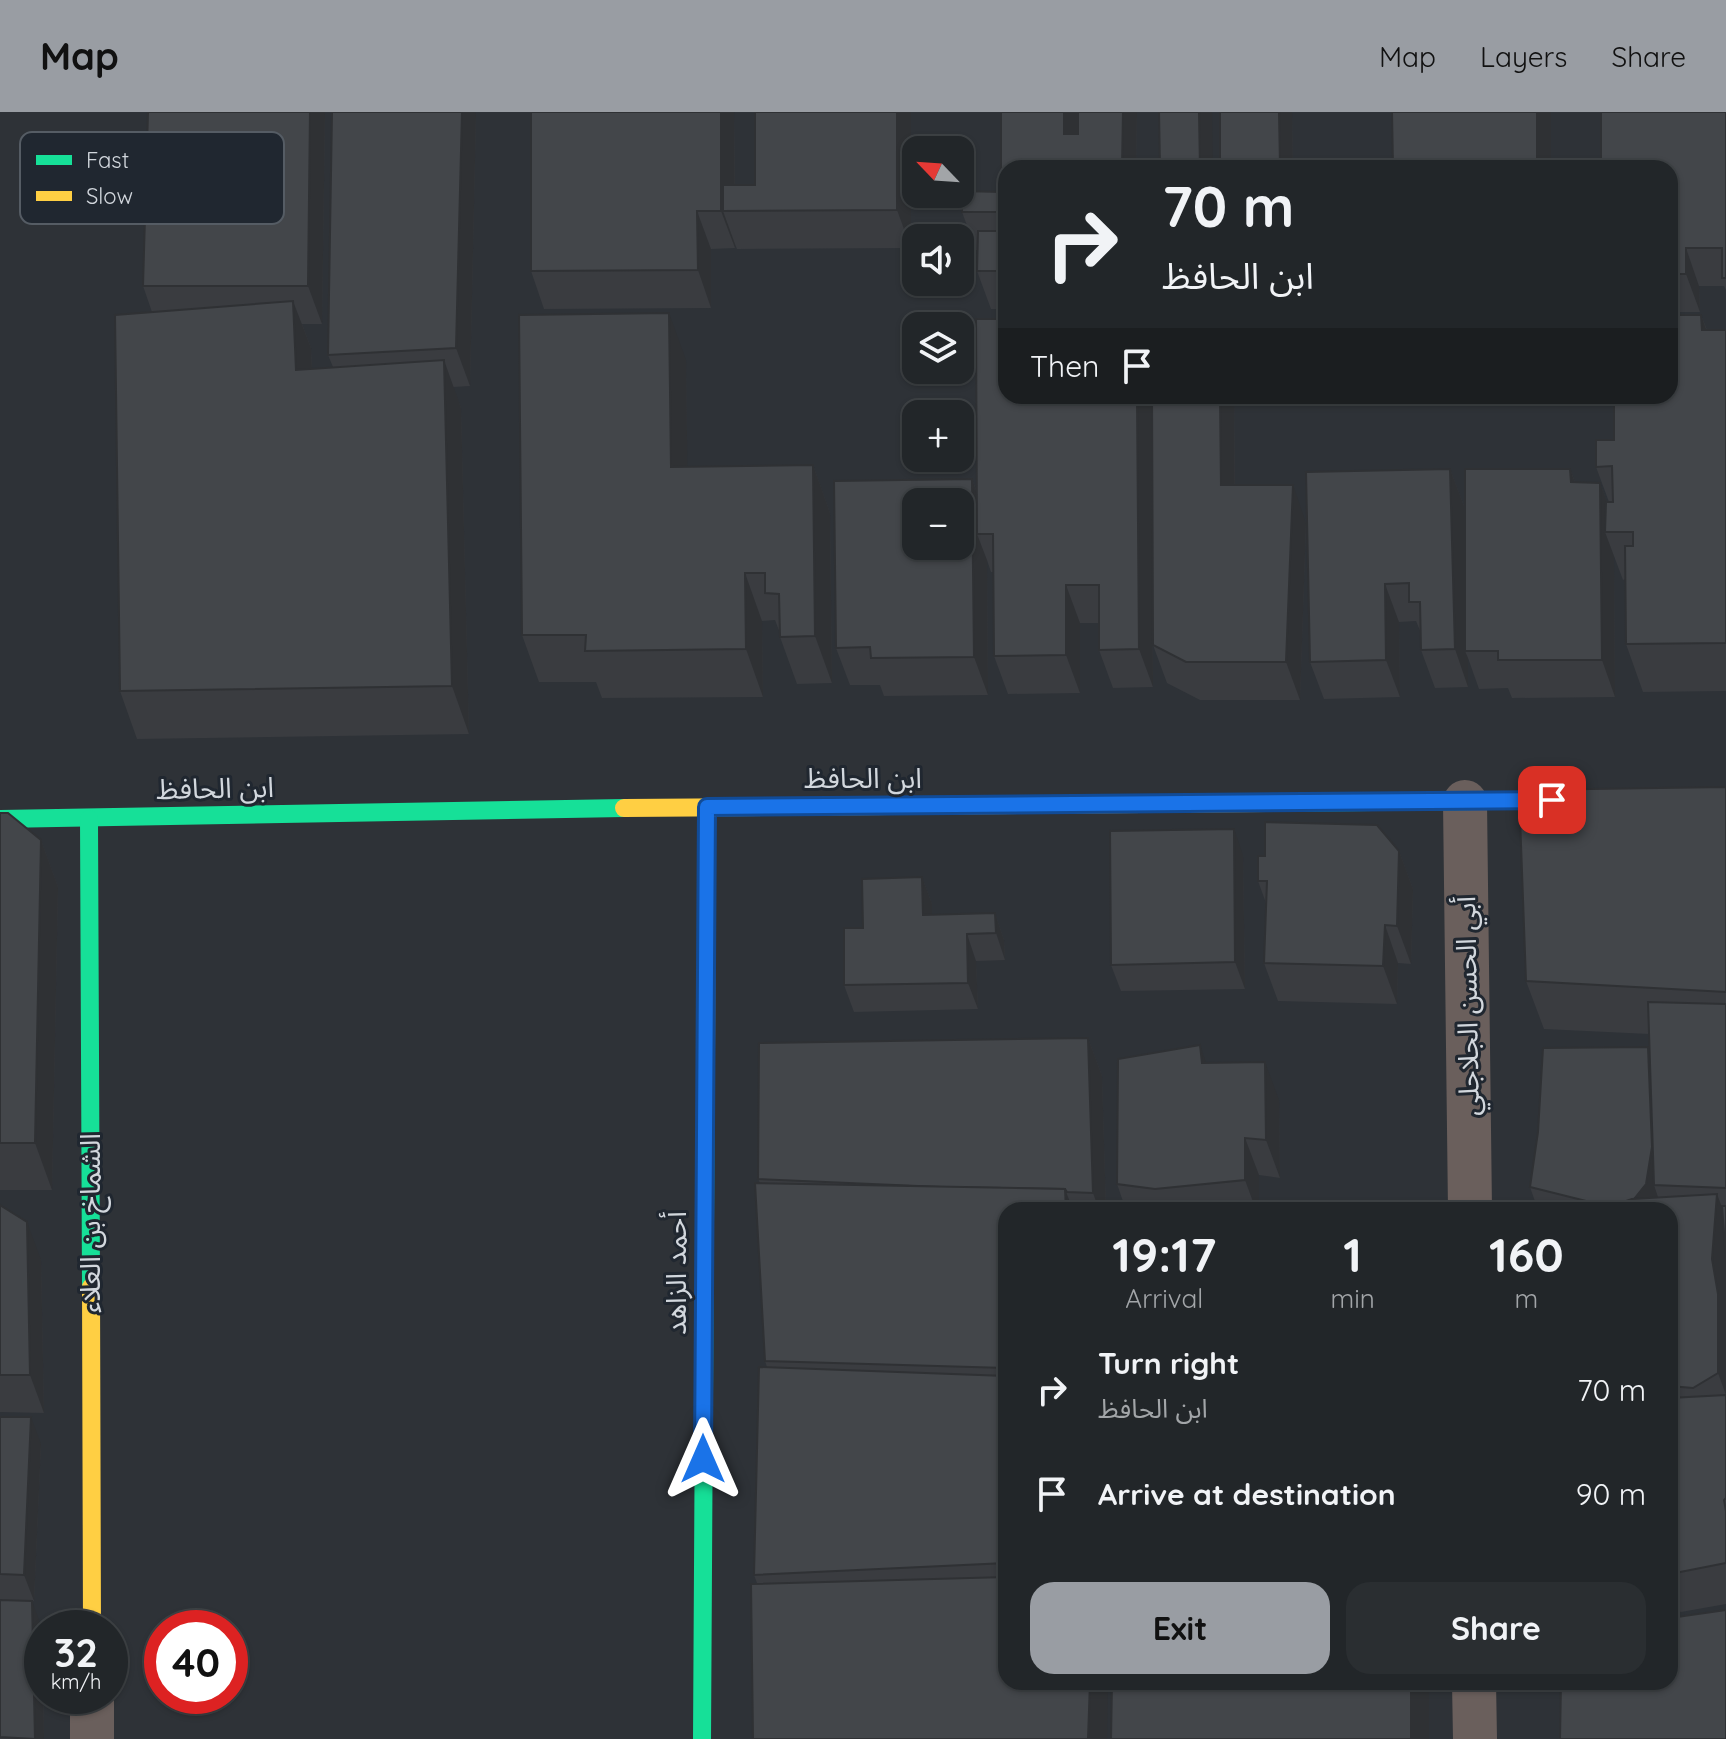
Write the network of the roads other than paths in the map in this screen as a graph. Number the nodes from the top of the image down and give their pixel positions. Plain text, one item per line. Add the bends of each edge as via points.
1 (1603, 799) edge
2 (1465, 802) junction
3 (707, 807) junction
4 (0, 819) edge
5 (89, 819) junction
6 (1470, 1202) edge
7 (92, 1610) edge
8 (1474, 1690) edge
9 (92, 1714) edge
10 (92, 1739) edge
11 (702, 1739) edge
12 (1475, 1739) edge

1 - 2 street, ابن الحافظ
2 - 3 street, ابن الحافظ
2 - 6 street, أبي الحسن الجلاجلي
3 - 5 street, ابن الحافظ
3 - 11 street, أحمد الزاهد
4 - 5 street, ابن الحافظ
5 - 7 street, الشماخ بن العلاء
8 - 12 street
9 - 10 street

